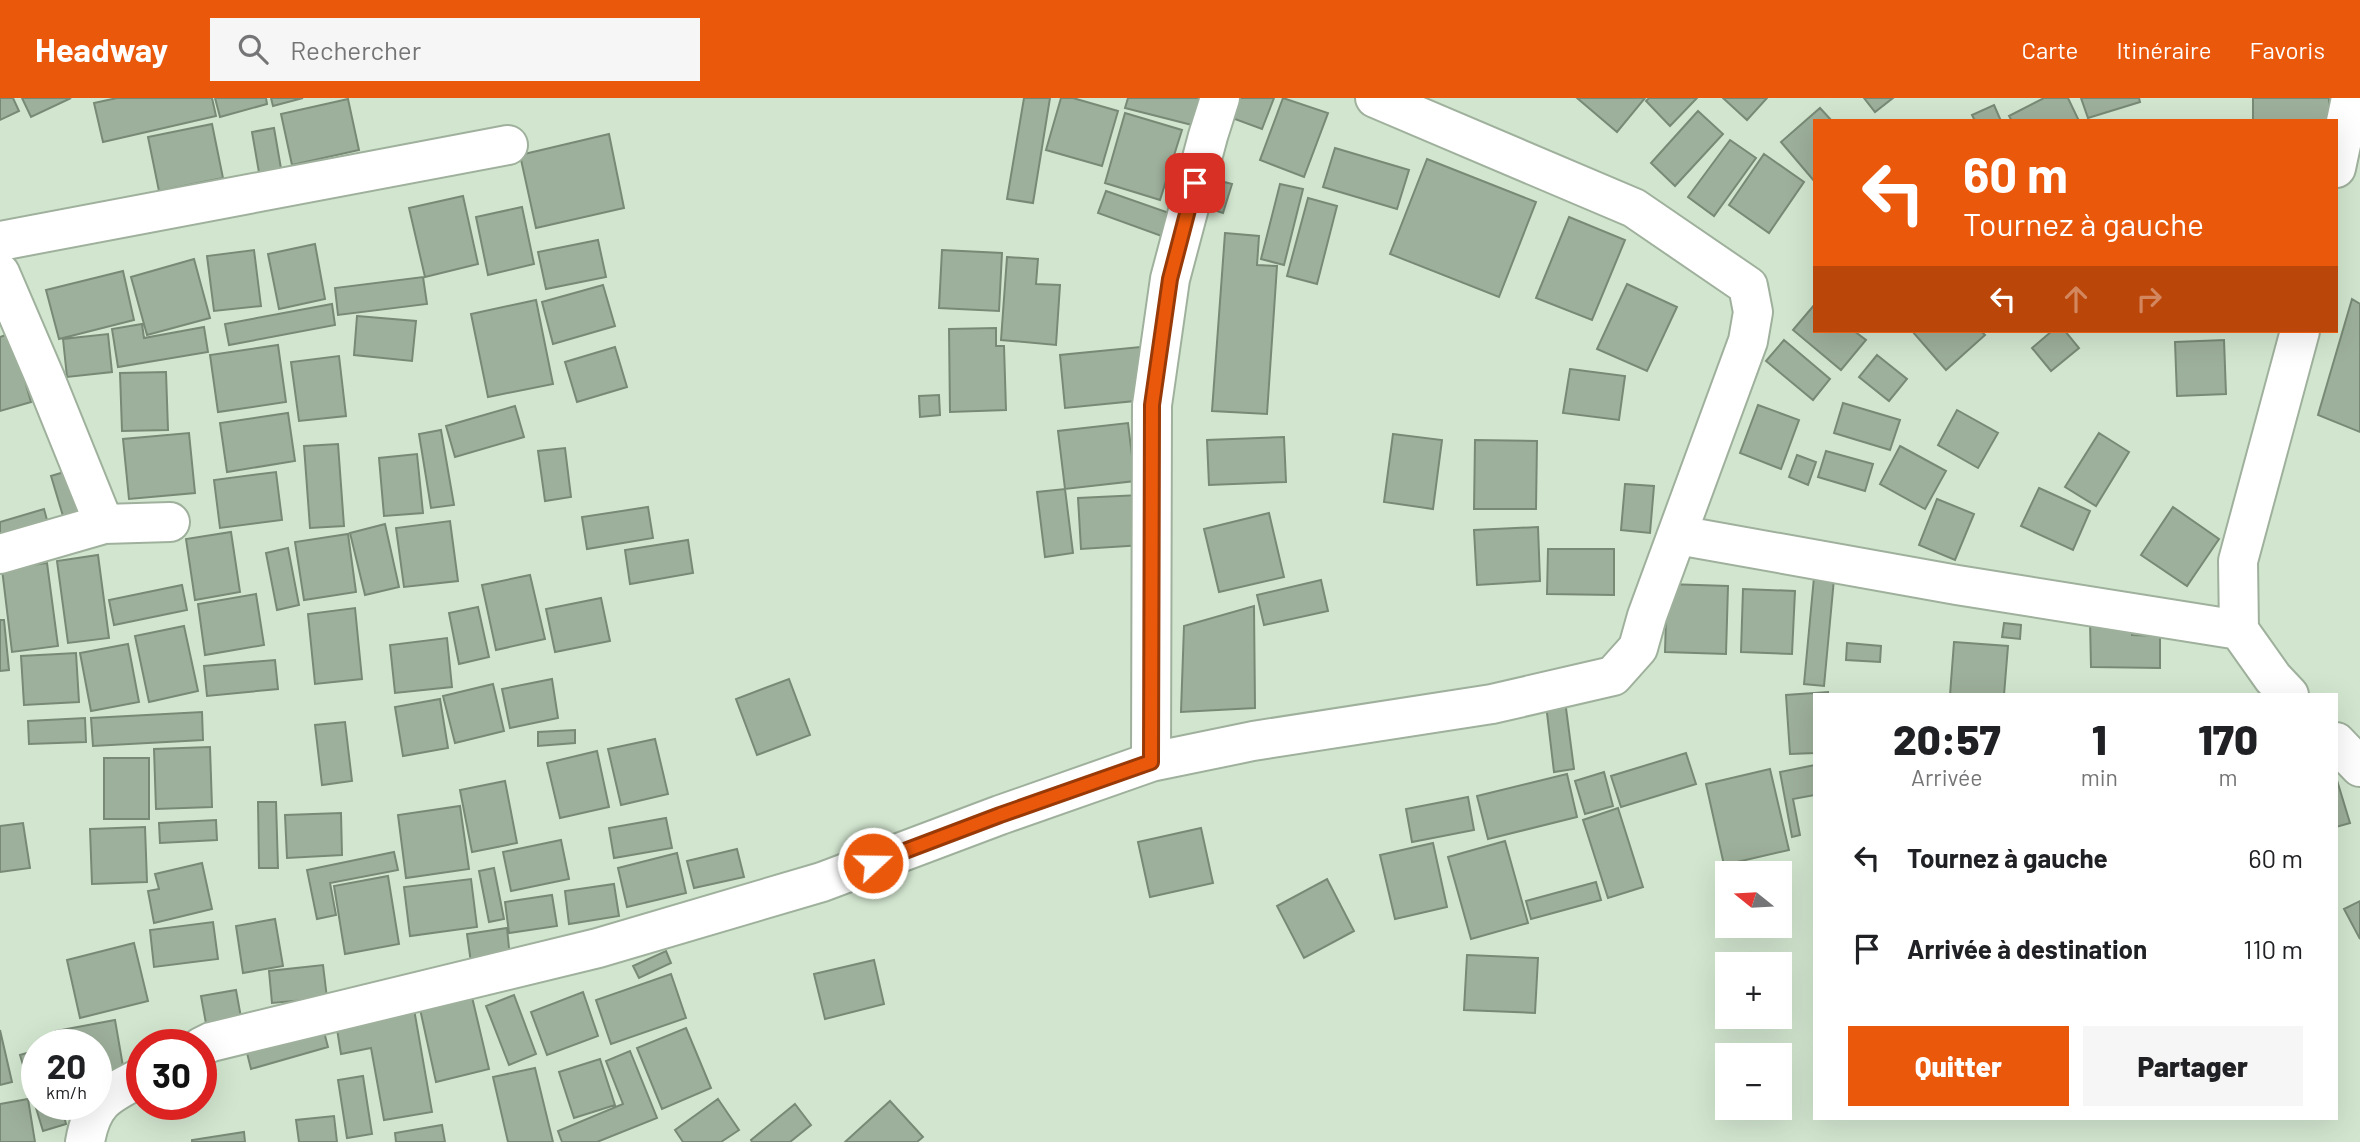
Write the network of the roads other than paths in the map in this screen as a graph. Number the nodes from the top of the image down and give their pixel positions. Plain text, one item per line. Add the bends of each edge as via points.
1 (1220, 98) edge
2 (1375, 98) edge
3 (2351, 98) edge
4 (508, 145) dead end
5 (2338, 159) edge
6 (0, 241) edge
7 (0, 273) edge
8 (2299, 333) edge
9 (170, 522) dead end
10 (104, 524) junction
11 (1678, 534) junction
12 (0, 554) edge
13 (2239, 630) junction
14 (2287, 693) edge
15 (2338, 745) edge
16 (1151, 762) junction
17 (2360, 766) edge
18 (217, 1040) edge
19 (126, 1085) edge
20 (85, 1142) edge

1 - 16 street via 1170,279 1152,405
2 - 11 street via 1634,208 1748,286 1753,312 1748,341
3 - 5 street
4 - 6 street
7 - 10 street
8 - 13 street via 2238,561
9 - 10 street
10 - 12 street
11 - 13 street
11 - 16 street via 1638,648 1613,676 1492,704
13 - 14 street
15 - 17 street
16 - 18 street via 822,882 598,948
19 - 20 street via 106,1095 89,1120

